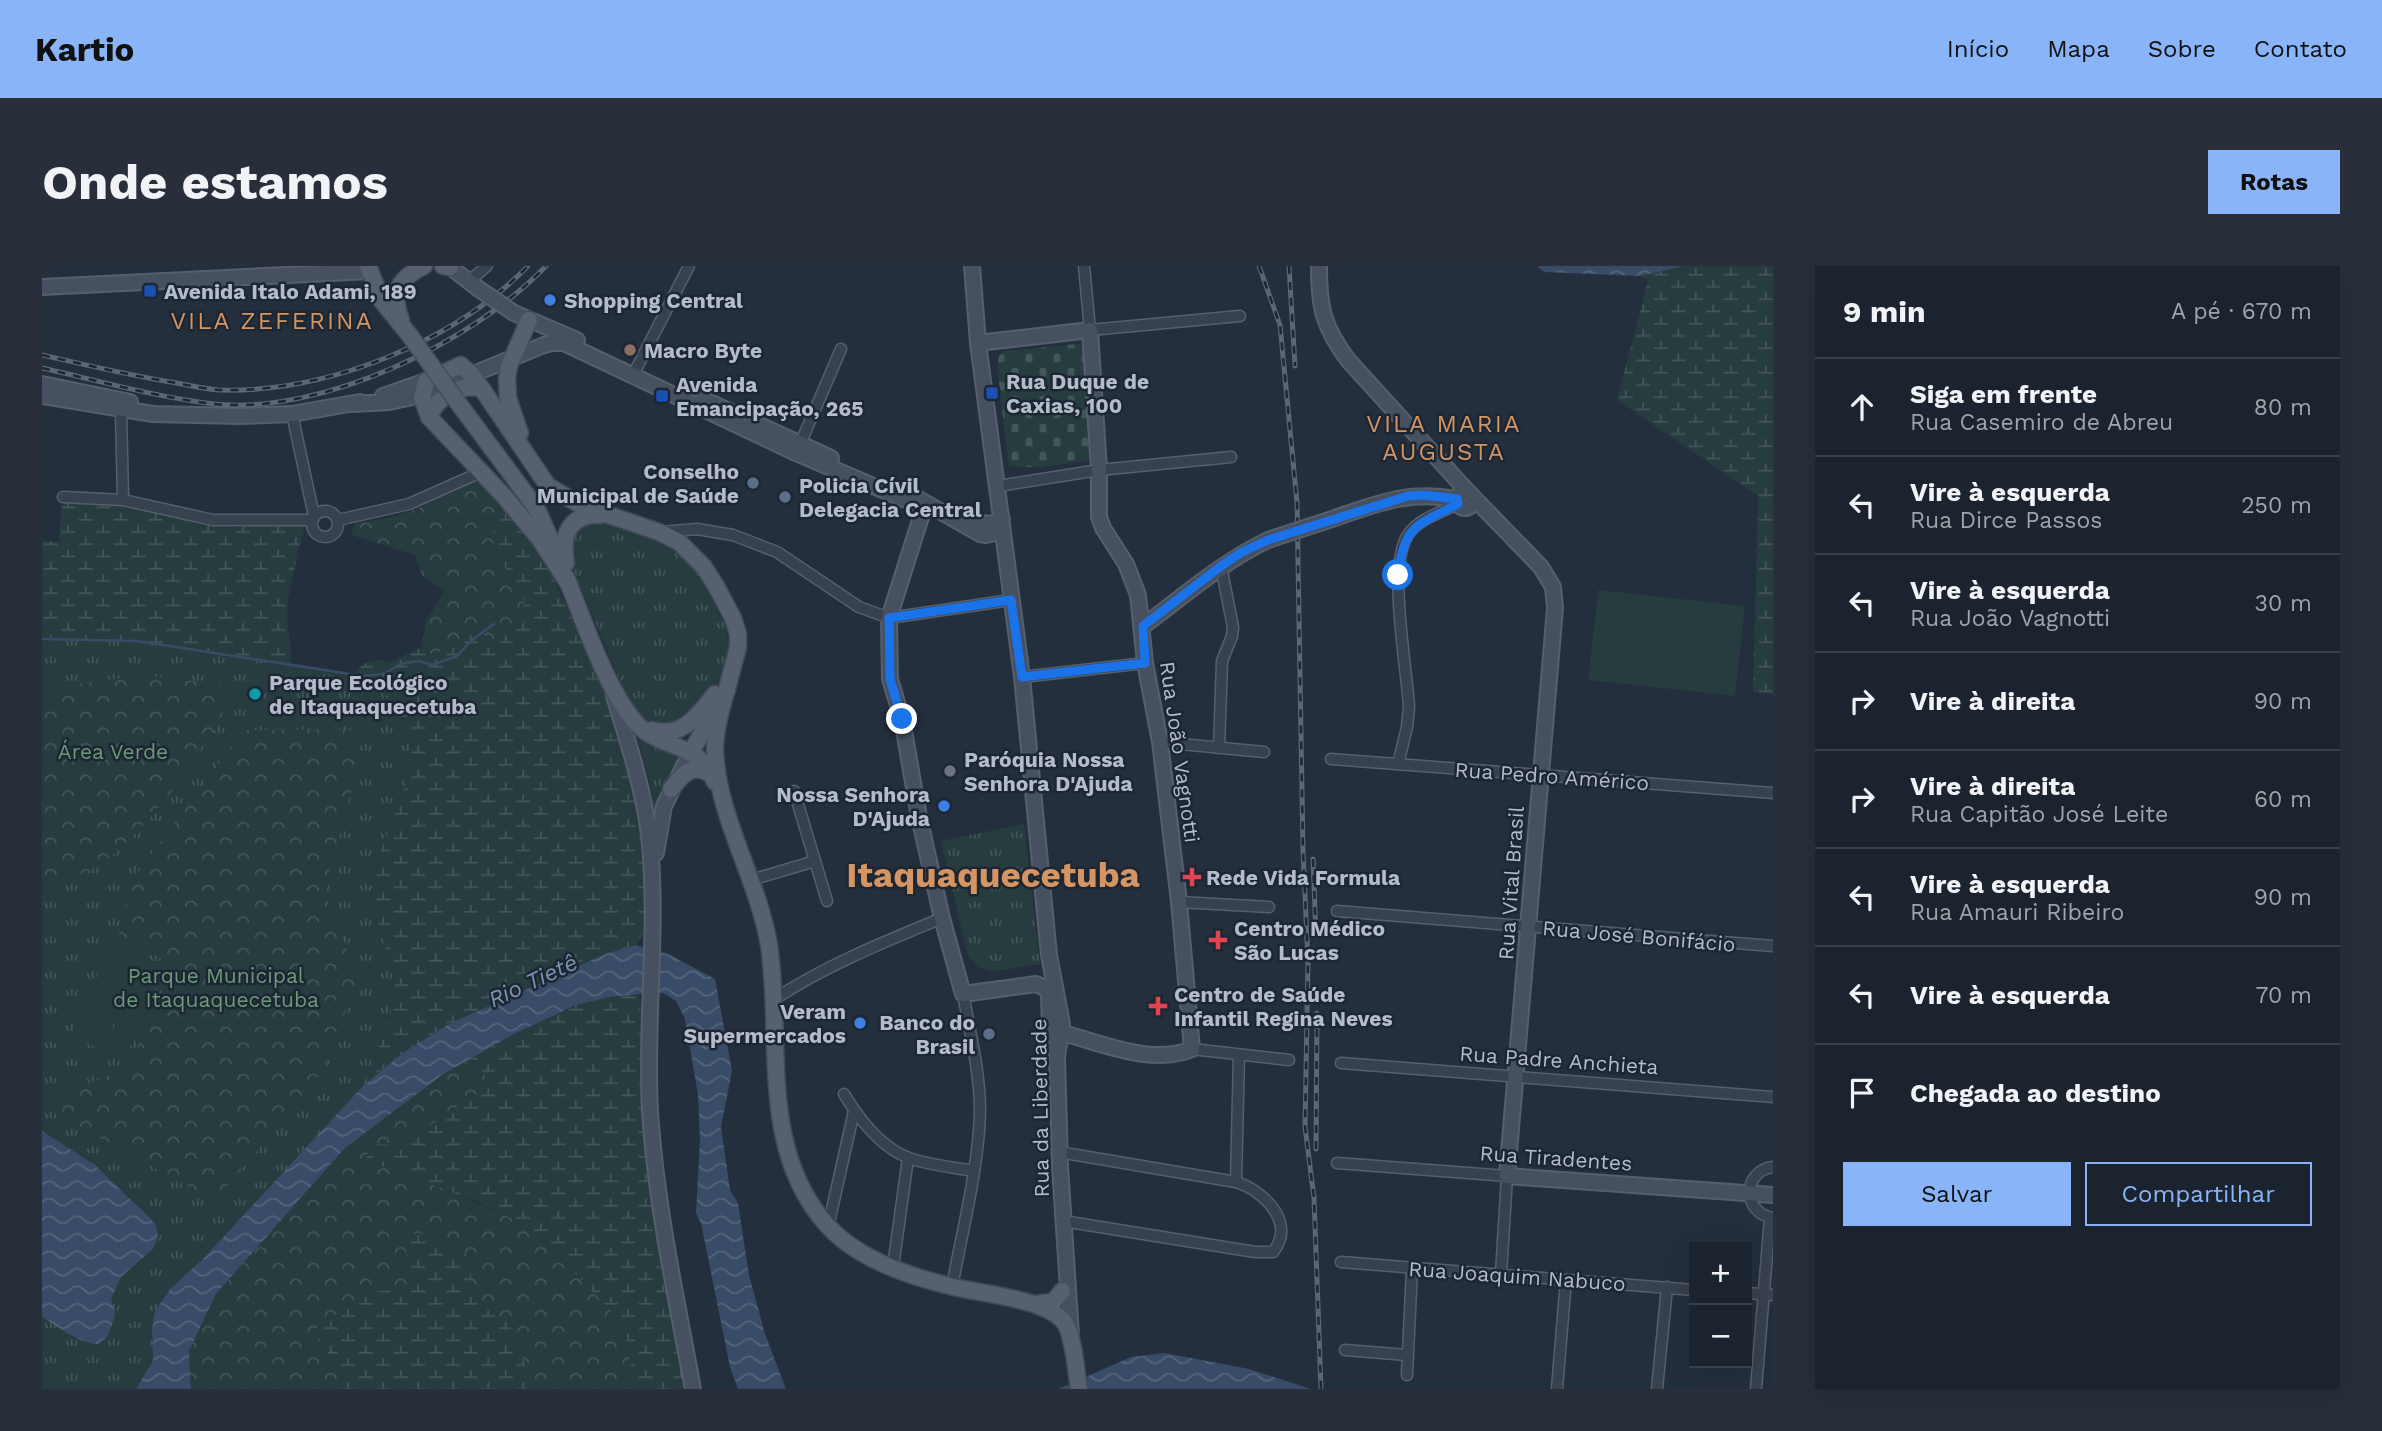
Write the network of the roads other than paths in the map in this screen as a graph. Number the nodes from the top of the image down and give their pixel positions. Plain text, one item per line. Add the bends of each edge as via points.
1 (424, 266) edge
2 (447, 266) edge
3 (487, 266) edge
4 (689, 266) edge
5 (972, 266) edge
6 (1084, 266) edge
7 (1319, 266) edge
8 (373, 268) edge
9 (210, 273) edge
10 (472, 284) junction
11 (42, 288) edge
12 (1240, 316) dead end
13 (522, 317) junction
14 (1090, 330) junction
15 (407, 332) junction
16 (978, 343) junction
17 (841, 349) dead end
18 (513, 357) junction
19 (466, 369) junction
20 (634, 373) junction
21 (42, 384) edge
22 (424, 388) junction
23 (482, 389) junction
24 (42, 396) edge
25 (121, 410) junction
26 (172, 413) junction
27 (292, 414) junction
28 (429, 417) junction
29 (798, 448) junction
30 (526, 452) junction
31 (1231, 457) dead end
32 (1099, 470) junction
33 (481, 472) junction
34 (998, 486) junction
35 (63, 497) dead end
36 (1464, 499) junction
37 (122, 500) junction
38 (930, 504) junction
39 (605, 515) junction
40 (921, 517) junction
41 (313, 518) junction
42 (1002, 519) junction
43 (338, 520) junction
44 (965, 526) junction
45 (659, 532) junction
46 (995, 533) junction
47 (1005, 547) junction
48 (1221, 566) junction
49 (570, 586) junction
50 (1011, 600) junction
51 (889, 618) junction
52 (1143, 626) junction
53 (1145, 663) junction
54 (734, 667) junction
55 (607, 675) junction
56 (1022, 677) junction
57 (727, 689) junction
58 (639, 726) junction
59 (1160, 742) junction
60 (1219, 748) junction
61 (691, 751) junction
62 (1264, 752) dead end
63 (1331, 759) dead end
64 (1398, 764) junction
65 (1540, 774) junction
66 (713, 776) junction
67 (671, 789) junction
68 (794, 791) dead end
69 (1773, 793) edge
70 (725, 803) junction
71 (815, 861) junction
72 (652, 879) junction
73 (751, 880) junction
74 (827, 901) dead end
75 (1179, 902) junction
76 (1269, 907) dead end
77 (1337, 911) dead end
78 (942, 918) junction
79 (1529, 927) junction
80 (1773, 946) edge
81 (1049, 955) junction
82 (1036, 984) junction
83 (963, 994) junction
84 (773, 1000) junction
85 (1049, 1001) junction
86 (1062, 1033) junction
87 (1192, 1049) junction
88 (1240, 1055) junction
89 (1057, 1056) junction
90 (1289, 1060) dead end
91 (1341, 1063) dead end
92 (1516, 1079) junction
93 (844, 1094) dead end
94 (1773, 1097) edge
95 (854, 1111) junction
96 (1059, 1152) junction
97 (908, 1158) junction
98 (1336, 1163) dead end
99 (1773, 1167) edge
100 (973, 1171) junction
101 (1507, 1176) junction
102 (1236, 1182) junction
103 (1748, 1193) junction
104 (1773, 1195) edge
105 (1771, 1218) edge
106 (1063, 1221) junction
107 (828, 1227) junction
108 (1064, 1250) junction
109 (1341, 1262) dead end
110 (893, 1267) junction
111 (1412, 1268) junction
112 (1501, 1274) junction
113 (1566, 1280) junction
114 (952, 1287) junction
115 (1667, 1287) junction
116 (1689, 1289) edge
117 (1062, 1291) junction
118 (1769, 1295) edge
119 (1032, 1305) junction
120 (1061, 1319) junction
121 (1071, 1335) junction
122 (1345, 1350) dead end
123 (1407, 1355) junction
124 (1073, 1356) junction
125 (1407, 1375) dead end
126 (693, 1389) edge
127 (1079, 1389) edge
128 (1557, 1389) edge
129 (1657, 1389) edge
130 (1756, 1389) edge

1 - 15 main road via 397,291 396,306
2 - 10 main road
3 - 10 street
4 - 20 street
5 - 16 main road, Rua da Liberdade
6 - 14 street
7 - 36 main road, Rua Vital Brasil via 1322,312 1331,337 1451,473
8 - 9 main road
8 - 15 main road via 382,301
9 - 11 main road
10 - 13 main road, bridge
12 - 14 street
13 - 18 main road
13 - 20 main road via 575,339
14 - 16 main road
14 - 32 main road, Rua João Vagnotti
15 - 49 main road, bridge via 537,509
16 - 34 main road, Rua da Liberdade
17 - 29 street
18 - 19 main road
18 - 20 main road via 551,343 572,346
18 - 30 main road via 506,389
19 - 22 main road
19 - 23 main road
20 - 29 main road
21 - 26 main road
22 - 27 main road
22 - 28 main road via 423,405
23 - 28 main road via 466,387 441,398
23 - 30 main road
24 - 25 main road
25 - 26 main road
25 - 37 street
26 - 27 main road
27 - 41 street
28 - 33 main road
29 - 38 main road
29 - 40 main road via 912,503
30 - 39 main road via 548,486
31 - 32 street
32 - 34 street
32 - 52 main road, Rua João Vagnotti via 1099,517 1133,580
33 - 43 street via 409,505
33 - 49 main road via 539,538
34 - 42 main road, Rua da Liberdade
35 - 37 street
36 - 48 main road, bridge via 1408,496 1268,540
36 - 64 street via 1419,523 1407,535 1401,552 1398,575 1409,707
36 - 65 main road, Rua Vital Brasil via 1493,517 1553,586 1555,608
37 - 41 street via 213,520
38 - 42 main road via 988,524
38 - 44 main road
39 - 45 main road
39 - 49 main road via 581,517 569,529 563,546
40 - 44 main road via 932,513
40 - 51 main road
41 - 43 street via 329,511
41 - 43 street via 315,533 328,537 336,533
42 - 46 main road
42 - 47 main road, Rua da Liberdade
44 - 46 main road via 986,535
45 - 51 street via 697,529 733,535 777,552 859,607
45 - 54 main road via 692,553 716,586 738,634
46 - 47 main road
47 - 50 main road, Rua da Liberdade
48 - 52 main road
48 - 60 street via 1233,627 1222,661
49 - 55 main road
50 - 51 street
50 - 56 main road, Rua da Liberdade
51 - 78 main road via 890,679
52 - 53 main road, Rua João Vagnotti
53 - 56 street
53 - 59 main road, Rua João Vagnotti
54 - 57 main road
54 - 58 main road via 681,729 669,733
55 - 58 main road
55 - 72 main road via 640,782
56 - 81 main road, Rua da Liberdade
57 - 61 main road
57 - 70 main road via 715,743
58 - 61 main road
59 - 60 street
59 - 75 main road, Rua João Vagnotti
60 - 62 street
61 - 66 main road
61 - 67 main road
63 - 64 street, Rua Pedro Américo
64 - 65 street, Rua Pedro Américo
65 - 69 street, Rua Pedro Américo
65 - 79 main road, Rua Vital Brasil
66 - 67 main road via 693,769
66 - 70 main road
67 - 72 main road via 661,818
68 - 71 street
70 - 73 main road
71 - 73 street
71 - 74 street
72 - 126 main road via 653,1150
73 - 84 main road via 769,946
75 - 76 street
75 - 87 main road, Rua João Vagnotti
77 - 79 street, Rua José Bonifácio
78 - 83 main road
78 - 84 street via 844,958
79 - 80 street, Rua José Bonifácio
79 - 92 main road, Rua Vital Brasil
81 - 82 main road via 1046,972
81 - 86 main road, Rua da Liberdade
82 - 83 main road
82 - 85 main road via 1046,989
83 - 100 street via 979,1098
84 - 107 main road via 781,1132 797,1180
85 - 86 main road
85 - 89 main road
86 - 87 main road via 1155,1056
86 - 89 main road, Rua da Liberdade
87 - 88 street
88 - 90 street
88 - 102 street
89 - 96 main road, Rua da Liberdade
91 - 92 street, Rua Padre Anchieta
92 - 94 street, Rua Padre Anchieta
92 - 101 main road, Rua Vital Brasil
93 - 95 street
95 - 97 street via 877,1137
95 - 107 street
96 - 102 street
96 - 106 main road, Rua da Liberdade
97 - 100 street
97 - 110 street
98 - 101 street, Rua Tiradentes
99 - 103 street via 1755,1175
100 - 114 street
101 - 103 main road, Rua Tiradentes
101 - 112 street, Rua Vital Brasil
102 - 106 street via 1257,1191 1274,1210 1279,1242 1273,1252
103 - 104 main road, Rua Tiradentes
103 - 105 street via 1756,1211
105 - 118 street
106 - 108 main road, Rua da Liberdade
107 - 110 main road via 857,1249
108 - 117 main road, Rua da Liberdade
108 - 121 main road, Rua da Liberdade
109 - 111 street, Rua Joaquim Nabuco
110 - 114 main road
111 - 112 street, Rua Joaquim Nabuco
111 - 123 street
112 - 113 street, Rua Joaquim Nabuco
113 - 115 street, Rua Joaquim Nabuco
113 - 128 street
114 - 119 main road
115 - 116 street, Rua Joaquim Nabuco
115 - 129 street
117 - 119 main road via 1053,1302
117 - 120 main road, Rua da Liberdade
118 - 130 street
119 - 120 main road
120 - 121 main road
120 - 124 main road
121 - 124 main road
122 - 123 street
123 - 125 street
124 - 127 main road

